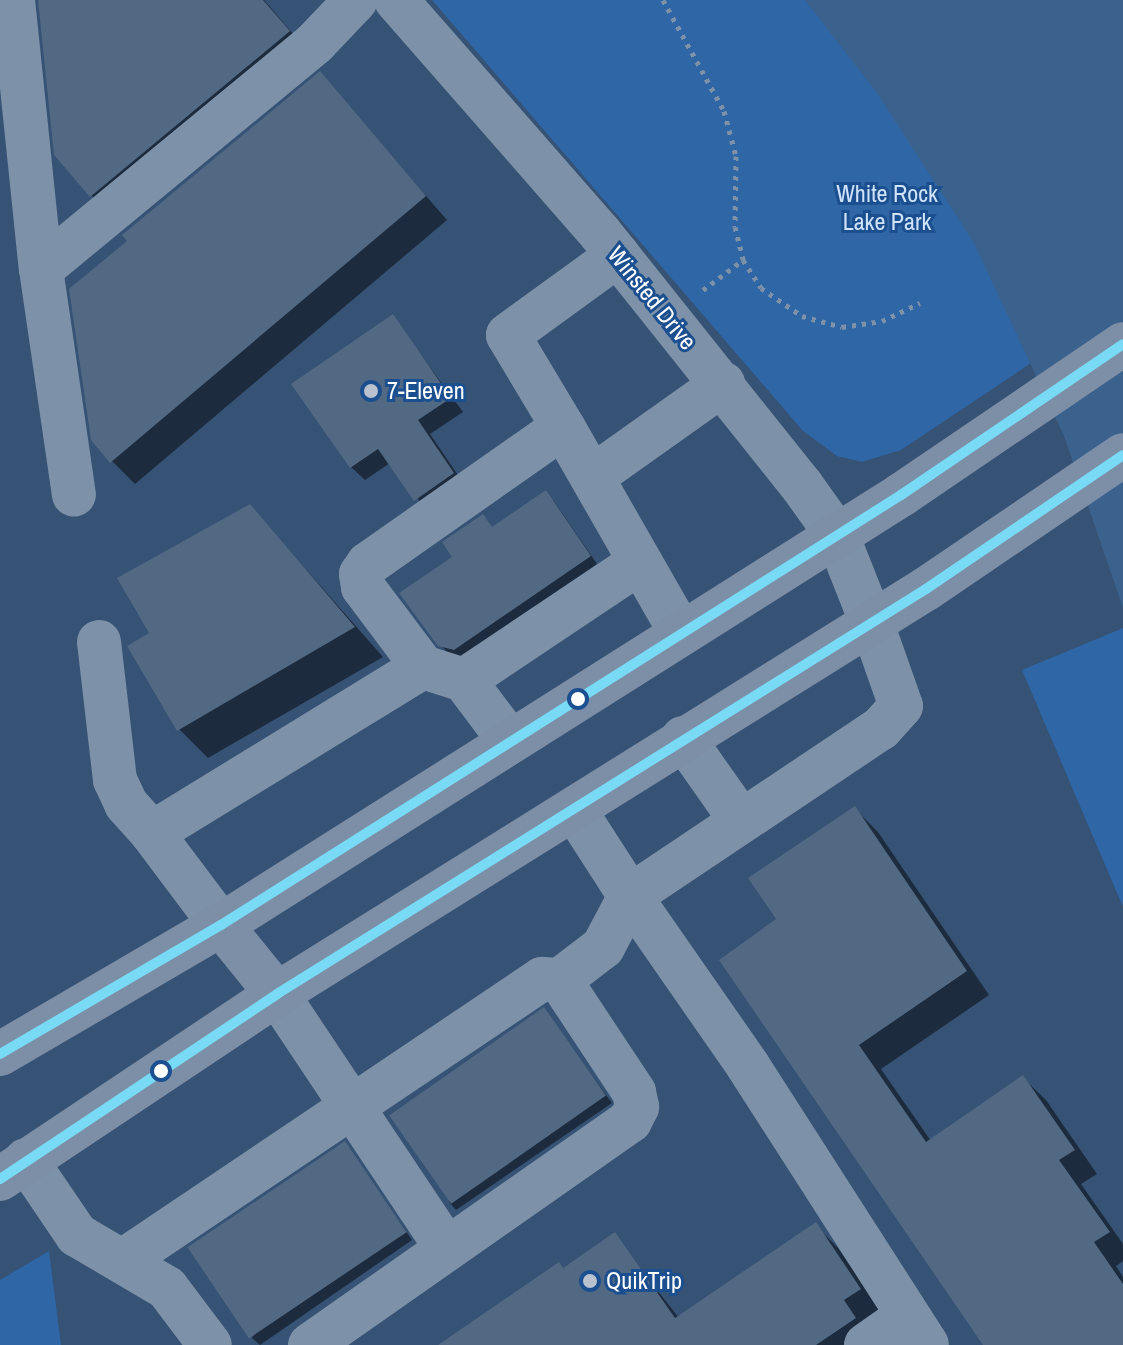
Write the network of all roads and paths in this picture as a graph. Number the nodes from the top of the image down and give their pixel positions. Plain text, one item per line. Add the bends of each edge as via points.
1 (13, 0) edge
2 (356, 0) edge
3 (396, 0) edge
4 (663, 0) edge
5 (618, 255) junction
6 (41, 269) junction
7 (920, 303) dead end
8 (1123, 344) edge
9 (723, 384) junction
10 (563, 427) junction
11 (1123, 455) edge
12 (592, 477) junction
13 (74, 495) dead end
14 (837, 535) junction
15 (639, 563) junction
16 (871, 621) junction
17 (681, 633) junction
18 (99, 642) dead end
19 (423, 667) junction
20 (464, 680) junction
21 (683, 738) junction
22 (509, 740) junction
23 (574, 809) junction
24 (740, 819) junction
25 (152, 833) junction
26 (630, 896) junction
27 (221, 925) junction
28 (560, 980) junction
29 (277, 994) junction
30 (0, 1054) edge
31 (354, 1108) junction
32 (13, 1170) edge
33 (446, 1247) junction
34 (124, 1260) junction
35 (917, 1331) edge
36 (210, 1345) edge
37 (310, 1345) edge
38 (866, 1345) edge

1 - 6 street
2 - 6 street via 315,43
3 - 5 street, Winsted Drive
4 - 7 path via 724,111 736,156 735,227 743,260 761,288 802,316 842,327 882,321
5 - 9 street, Winsted Drive
5 - 10 street via 508,335
6 - 13 street
8 - 14 main road
9 - 12 street
9 - 14 street, Winsted Drive
10 - 12 street
10 - 19 street via 361,574 363,587
11 - 16 main road
12 - 15 street
14 - 16 street, Winsted Drive
14 - 17 main road
15 - 17 street
15 - 20 street
16 - 21 main road
16 - 24 street, Winsted Drive via 901,706 881,728
17 - 22 main road
18 - 25 street via 115,780 126,804
19 - 20 street
19 - 25 street
20 - 22 street
21 - 23 main road
21 - 24 street
22 - 27 main road
23 - 26 street
23 - 29 main road
24 - 26 street
25 - 27 street
26 - 28 street via 603,947
26 - 35 street via 748,1066
27 - 29 main road
27 - 30 main road
28 - 31 street via 542,979
28 - 33 street via 634,1092 637,1107 630,1121
29 - 31 street
29 - 32 main road
31 - 33 street
31 - 34 street
32 - 34 street via 94,1249
33 - 37 street
34 - 36 street via 167,1288
35 - 38 street

